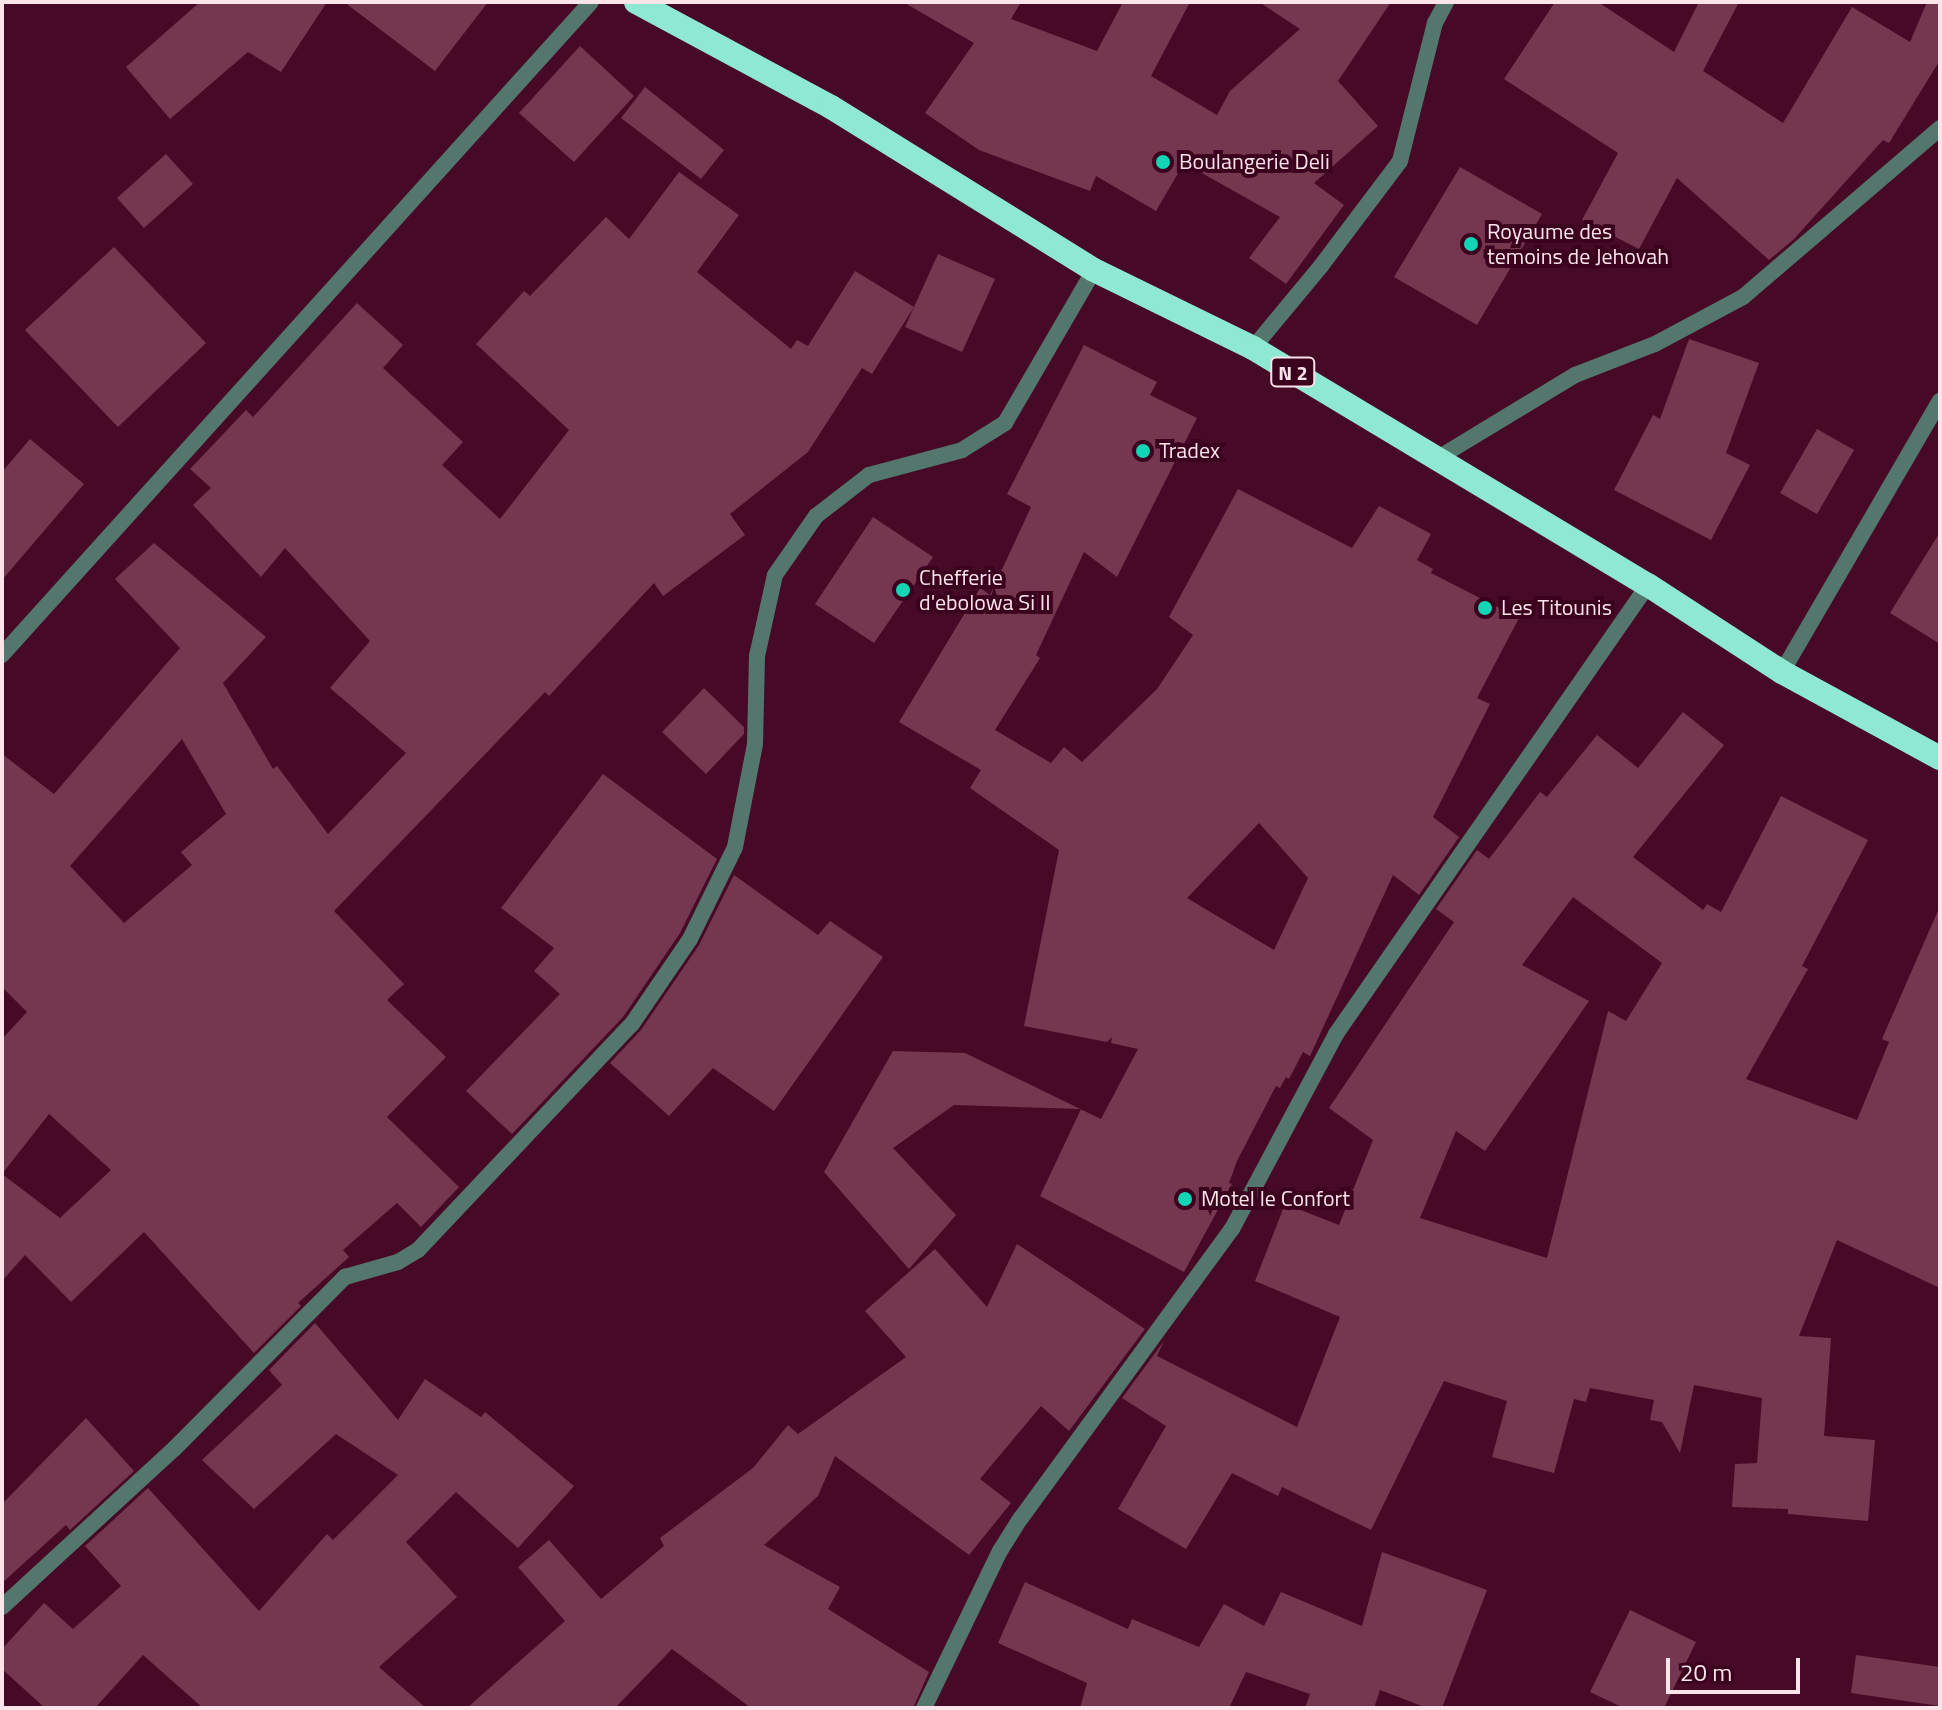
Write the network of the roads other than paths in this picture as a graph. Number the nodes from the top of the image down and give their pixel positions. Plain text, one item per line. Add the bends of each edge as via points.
1 (591, 2) edge
2 (636, 2) edge
3 (1446, 2) edge
4 (1940, 128) edge
5 (1094, 270) junction
6 (1253, 348) junction
7 (1940, 401) edge
8 (1438, 458) junction
9 (1648, 585) junction
10 (2, 655) edge
11 (1782, 672) junction
12 (1940, 758) edge
13 (2, 1607) edge
14 (924, 1708) edge

1 - 10 street
2 - 5 highway, N 2 via 831,107
3 - 6 street via 1435,23 1400,161
4 - 8 street via 1743,297 1655,344 1575,375
5 - 6 highway, N 2
5 - 13 street via 1005,423 962,450 869,475 816,516 775,575 757,656 755,744 735,847 690,939 632,1024 418,1250 398,1262 345,1277 174,1449
6 - 8 highway, N 2
7 - 11 street
8 - 9 highway, N 2
9 - 11 highway, N 2
9 - 14 street via 1336,1034 1232,1229 1021,1518
11 - 12 highway, N 2

